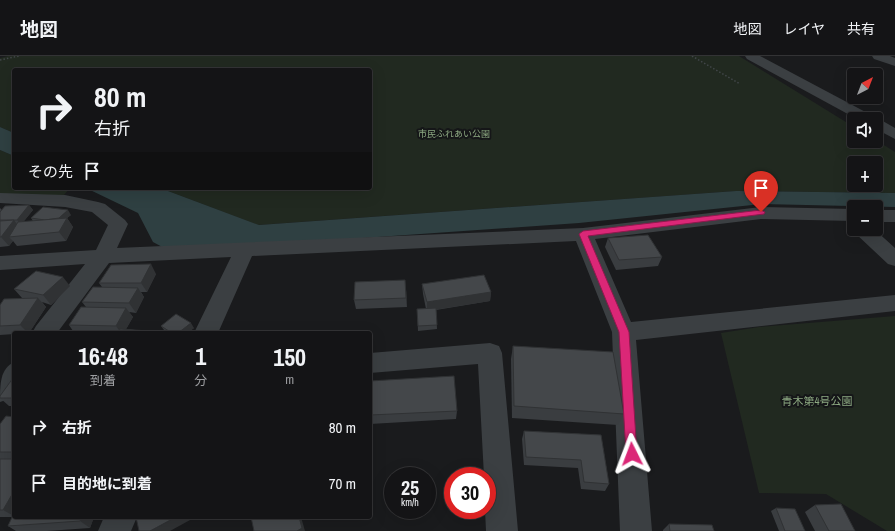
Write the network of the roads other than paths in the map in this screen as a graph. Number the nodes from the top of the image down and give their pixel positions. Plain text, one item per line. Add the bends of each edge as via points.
1 (751, 56) edge
2 (878, 56) edge
3 (886, 56) edge
4 (895, 61) edge
5 (855, 112) edge
6 (883, 127) edge
7 (895, 134) edge
8 (0, 198) edge
9 (883, 216) edge
10 (895, 216) edge
11 (847, 217) edge
12 (583, 234) junction
13 (870, 236) edge
14 (245, 250) junction
15 (103, 256) junction
16 (895, 259) edge
17 (0, 263) edge
18 (895, 303) edge
19 (46, 331) edge
20 (207, 331) edge
21 (624, 332) junction
22 (372, 363) edge
23 (12, 376) edge
24 (0, 391) edge
25 (120, 519) edge
26 (114, 531) edge
27 (502, 531) edge
28 (636, 531) edge

1 - 5 street
2 - 4 street
3 - 4 street
6 - 7 street
8 - 15 street via 65,201 98,208 118,224
9 - 10 street
11 - 12 street via 761,212
12 - 14 street
12 - 21 street
13 - 16 street
14 - 15 street
14 - 20 street
15 - 17 street
15 - 19 street
18 - 21 street
21 - 28 street
22 - 27 street via 490,353
23 - 24 street
25 - 26 street

